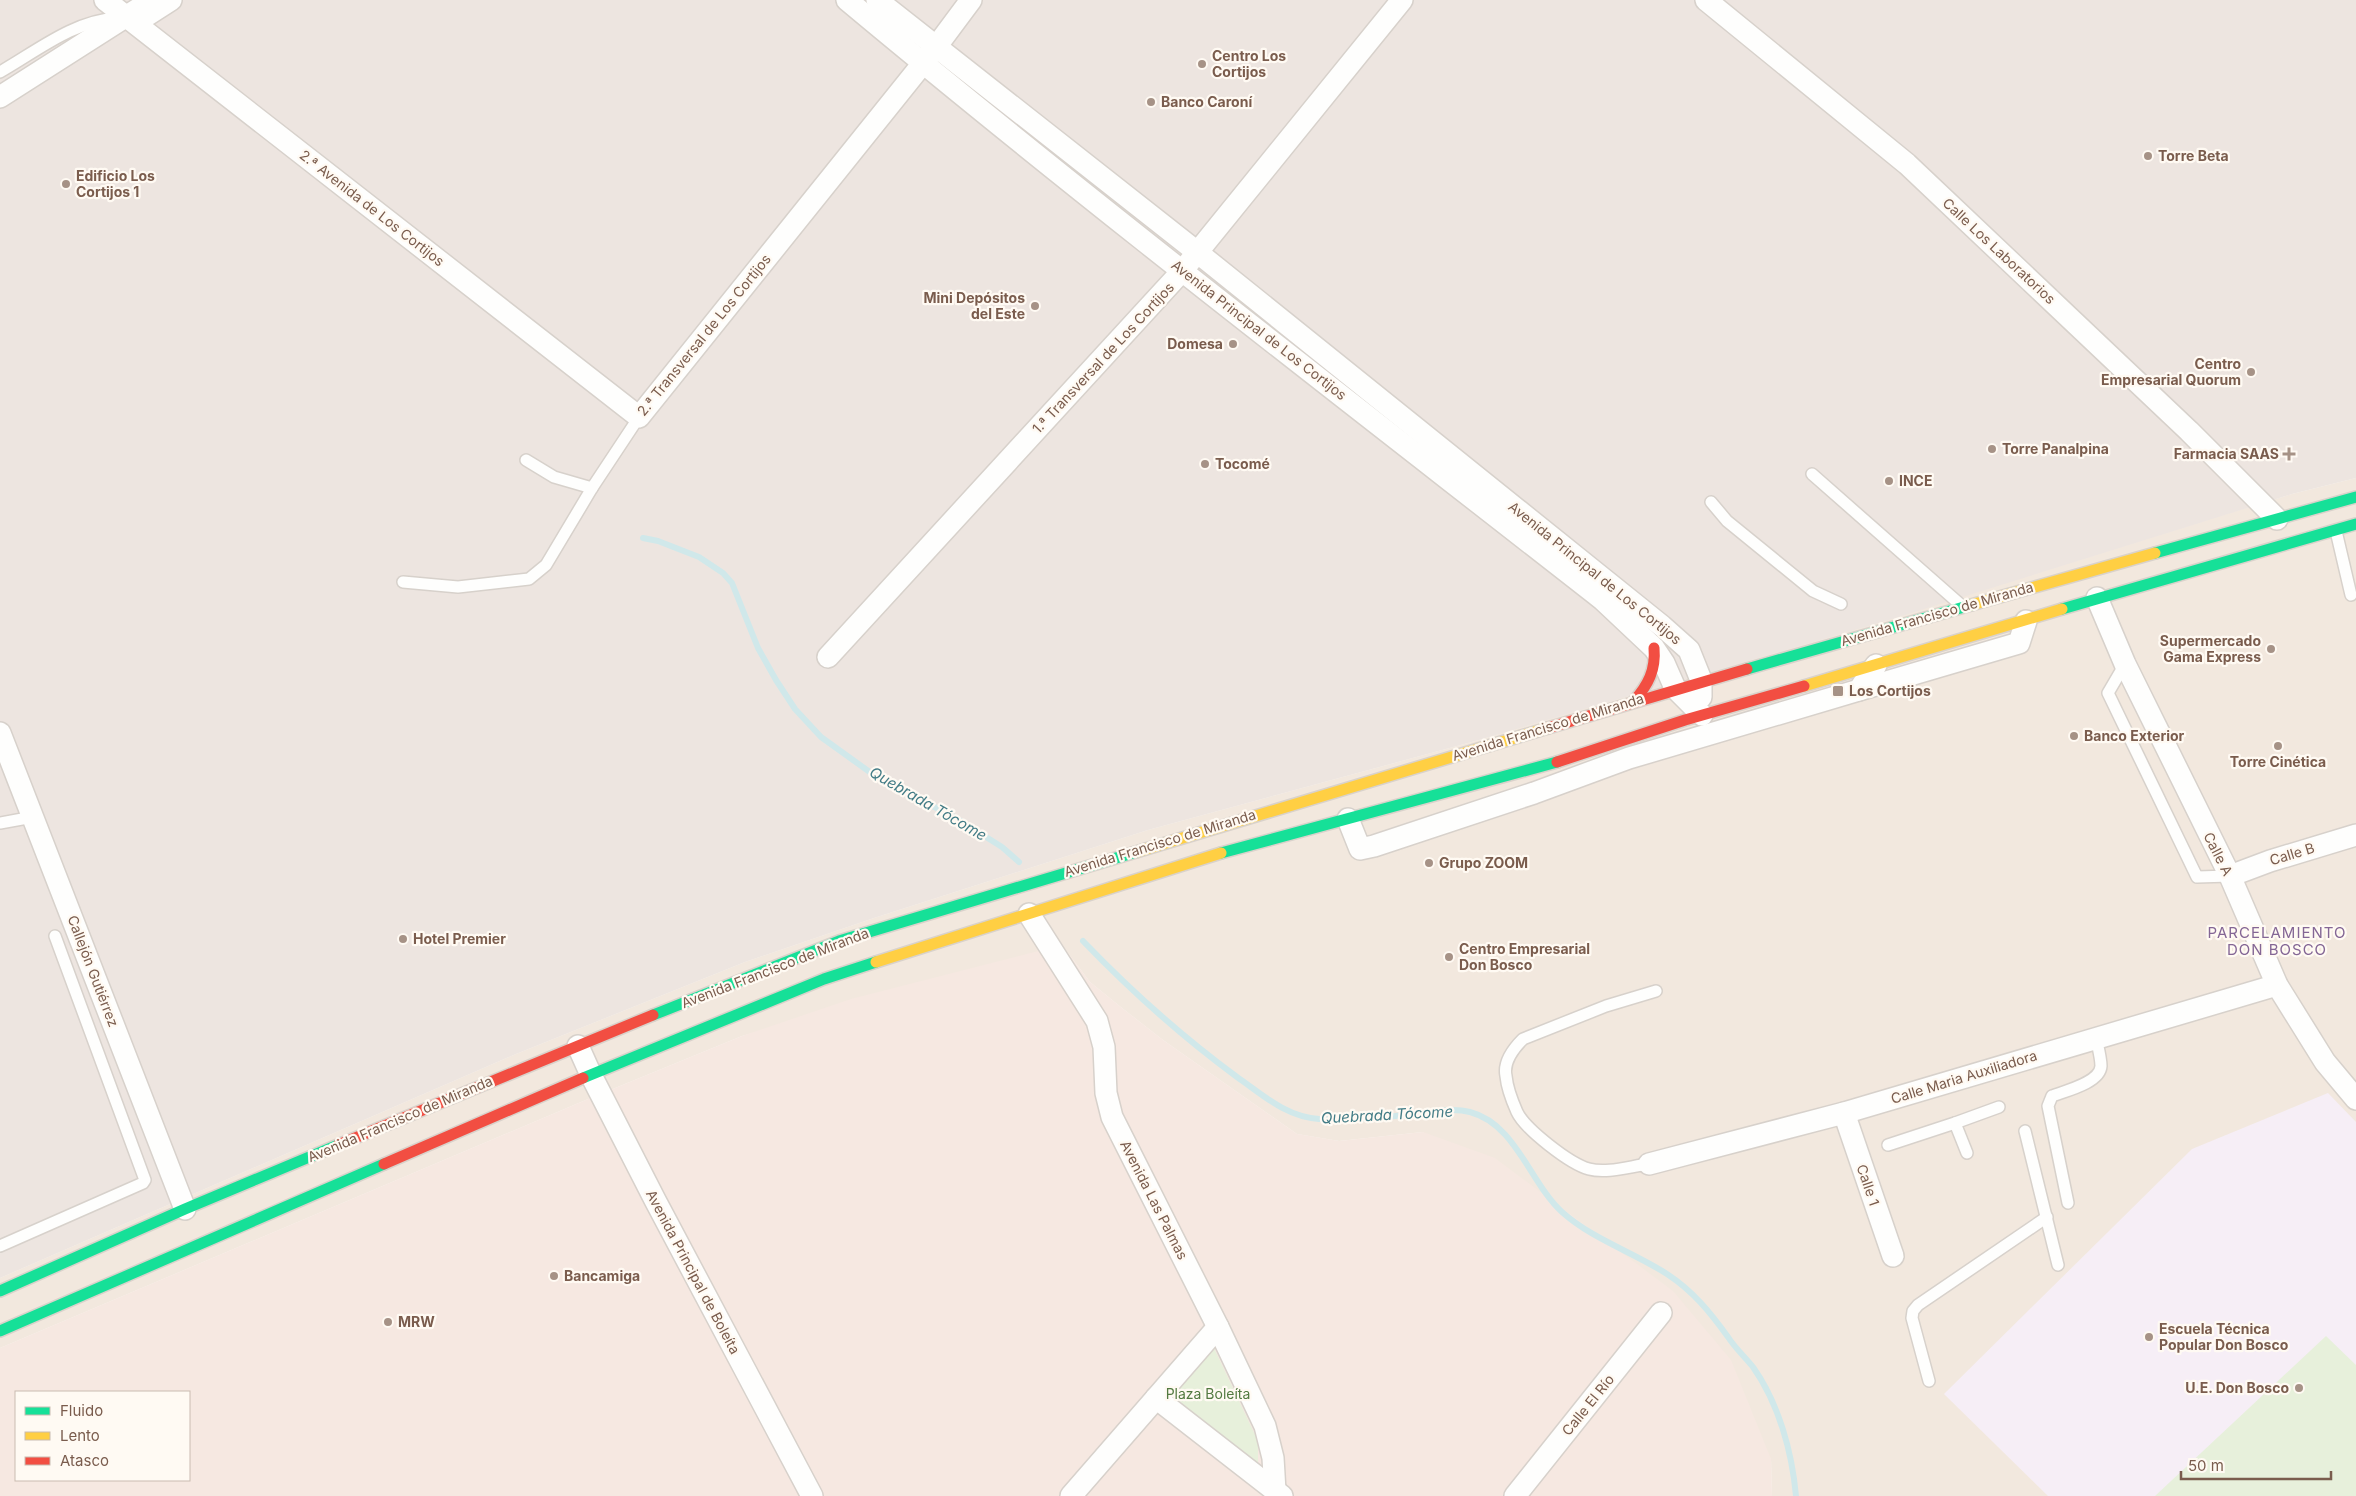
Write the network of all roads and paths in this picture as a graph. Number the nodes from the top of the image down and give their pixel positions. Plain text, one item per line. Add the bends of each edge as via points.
1 (105, 0) edge
2 (152, 0) edge
3 (171, 0) edge
4 (847, 0) edge
5 (877, 0) edge
6 (971, 0) edge
7 (1402, 0) edge
8 (1706, 0) edge
9 (130, 20) junction
10 (929, 55) junction
11 (0, 72) edge
12 (0, 97) edge
13 (1197, 252) junction
14 (1183, 270) junction
15 (639, 417) junction
16 (526, 460) dead end
17 (1812, 474) dead end
18 (592, 488) junction
19 (2356, 497) edge
20 (1711, 502) dead end
21 (2277, 519) junction
22 (2356, 524) edge
23 (2336, 531) junction
24 (403, 582) dead end
25 (2352, 595) dead end
26 (2097, 598) junction
27 (1841, 604) dead end
28 (1964, 607) junction
29 (2026, 621) junction
30 (1654, 648) junction
31 (828, 657) dead end
32 (2125, 664) junction
33 (1876, 665) junction
34 (1700, 680) junction
35 (1675, 688) junction
36 (1858, 690) junction
37 (1634, 701) junction
38 (1702, 715) junction
39 (1754, 721) junction
40 (0, 733) edge
41 (1640, 736) junction
42 (1581, 756) junction
43 (1629, 758) junction
44 (1604, 767) junction
45 (32, 817) junction
46 (1348, 819) junction
47 (0, 823) edge
48 (2356, 835) edge
49 (2230, 876) junction
50 (1028, 914) junction
51 (54, 936) dead end
52 (2277, 985) junction
53 (1656, 991) dead end
54 (2096, 1038) junction
55 (578, 1046) junction
56 (591, 1075) junction
57 (2356, 1099) edge
58 (1999, 1107) dead end
59 (1844, 1113) junction
60 (1955, 1123) junction
61 (2025, 1131) dead end
62 (1888, 1145) dead end
63 (1967, 1153) dead end
64 (1650, 1164) joint
65 (2068, 1203) dead end
66 (185, 1209) junction
67 (2047, 1217) junction
68 (0, 1246) edge
69 (1893, 1256) dead end
70 (2058, 1265) dead end
71 (0, 1291) edge
72 (1661, 1313) dead end
73 (1218, 1327) junction
74 (0, 1331) edge
75 (1929, 1381) dead end
76 (1156, 1398) junction
77 (1279, 1494) edge
78 (812, 1496) edge
79 (1071, 1496) edge
80 (1515, 1496) edge

1 - 9 street, 2.ª Avenida de Los Cortijos
2 - 9 street
3 - 9 street
4 - 10 street, Avenida Principal de Los Cortijos
5 - 10 street, Avenida Principal de Los Cortijos
6 - 10 street, 2.ª Transversal de Los Cortijos
7 - 13 street, 1.ª Transversal de Los Cortijos
8 - 21 street, Calle Los Laboratorios via 1907,164 2189,431
9 - 11 lane via 102,19 66,32
9 - 12 street
9 - 15 street, 2.ª Avenida de Los Cortijos
10 - 13 street, Avenida Principal de Los Cortijos
10 - 14 street, Avenida Principal de Los Cortijos
10 - 15 street, 2.ª Transversal de Los Cortijos
13 - 14 street, 1.ª Transversal de Los Cortijos
13 - 34 street, Avenida Principal de Los Cortijos via 1662,626 1689,650
14 - 30 street, Avenida Principal de Los Cortijos via 1603,600
14 - 31 street, 1.ª Transversal de Los Cortijos
15 - 18 lane, 2.ª Transversal de Los Cortijos
16 - 18 lane via 554,478
17 - 28 lane
18 - 24 lane, 2.ª Transversal de Los Cortijos via 546,565 529,579 458,587
19 - 21 main road, Avenida Francisco de Miranda
20 - 27 lane via 1727,521 1813,591
21 - 28 main road, Avenida Francisco de Miranda
22 - 23 main road, Avenida Francisco de Miranda
23 - 25 lane
23 - 26 main road, Avenida Francisco de Miranda
26 - 29 main road, Avenida Francisco de Miranda
26 - 32 street, Calle A
28 - 34 main road, Avenida Francisco de Miranda via 1740,672
29 - 33 main road, Avenida Francisco de Miranda
29 - 36 street via 2019,642
30 - 35 street, Avenida Principal de Los Cortijos
30 - 37 main road via 1656,662 1652,675
32 - 49 street, Calle A
32 - 49 lane via 2108,693 2197,877
33 - 36 street
33 - 38 main road, Avenida Francisco de Miranda
34 - 35 main road, Avenida Francisco de Miranda
34 - 38 street, Avenida Principal de Los Cortijos
35 - 37 main road, Avenida Francisco de Miranda
35 - 38 street, Avenida Principal de Los Cortijos
36 - 39 street
37 - 55 main road, Avenida Francisco de Miranda via 839,941
38 - 39 street
38 - 41 main road, Avenida Francisco de Miranda
39 - 43 street
40 - 45 street, Callejón Gutiérrez
41 - 42 main road, Avenida Francisco de Miranda
41 - 43 street
42 - 44 street
42 - 46 main road, Avenida Francisco de Miranda
43 - 44 street
44 - 46 street via 1360,849
45 - 47 lane
45 - 66 street, Callejón Gutiérrez
46 - 50 main road, Avenida Francisco de Miranda via 1192,861
48 - 49 street, Calle B
49 - 52 street, Calle A
50 - 56 main road, Avenida Francisco de Miranda via 824,979
50 - 73 street, Avenida Las Palmas via 1096,1021 1104,1047 1106,1092 1112,1117
51 - 68 lane via 145,1180
52 - 54 street, Calle Maria Auxiliadora
52 - 57 street, Calle A via 2325,1062
53 - 64 lane via 1606,1006 1523,1039 1514,1048 1505,1075 1518,1114 1559,1154 1598,1171
54 - 59 street, Calle Maria Auxiliadora
54 - 65 lane via 2101,1068 2098,1075 2089,1082 2052,1096 2048,1106
55 - 56 street, Avenida Principal de Boleíta
55 - 66 main road, Avenida Francisco de Miranda
56 - 74 main road, Avenida Francisco de Miranda
56 - 78 street, Avenida Principal de Boleíta
58 - 60 lane
59 - 64 street, Calle Maria Auxiliadora
59 - 69 street, Calle 1
60 - 62 lane
60 - 63 lane
61 - 67 lane
66 - 71 main road, Avenida Francisco de Miranda
67 - 70 lane
67 - 75 lane via 1913,1311 1912,1318
72 - 80 street, Calle El Río
73 - 76 street
73 - 77 street, Avenida Las Palmas via 1265,1426
76 - 77 street, Avenida Las Palmas
76 - 79 street

